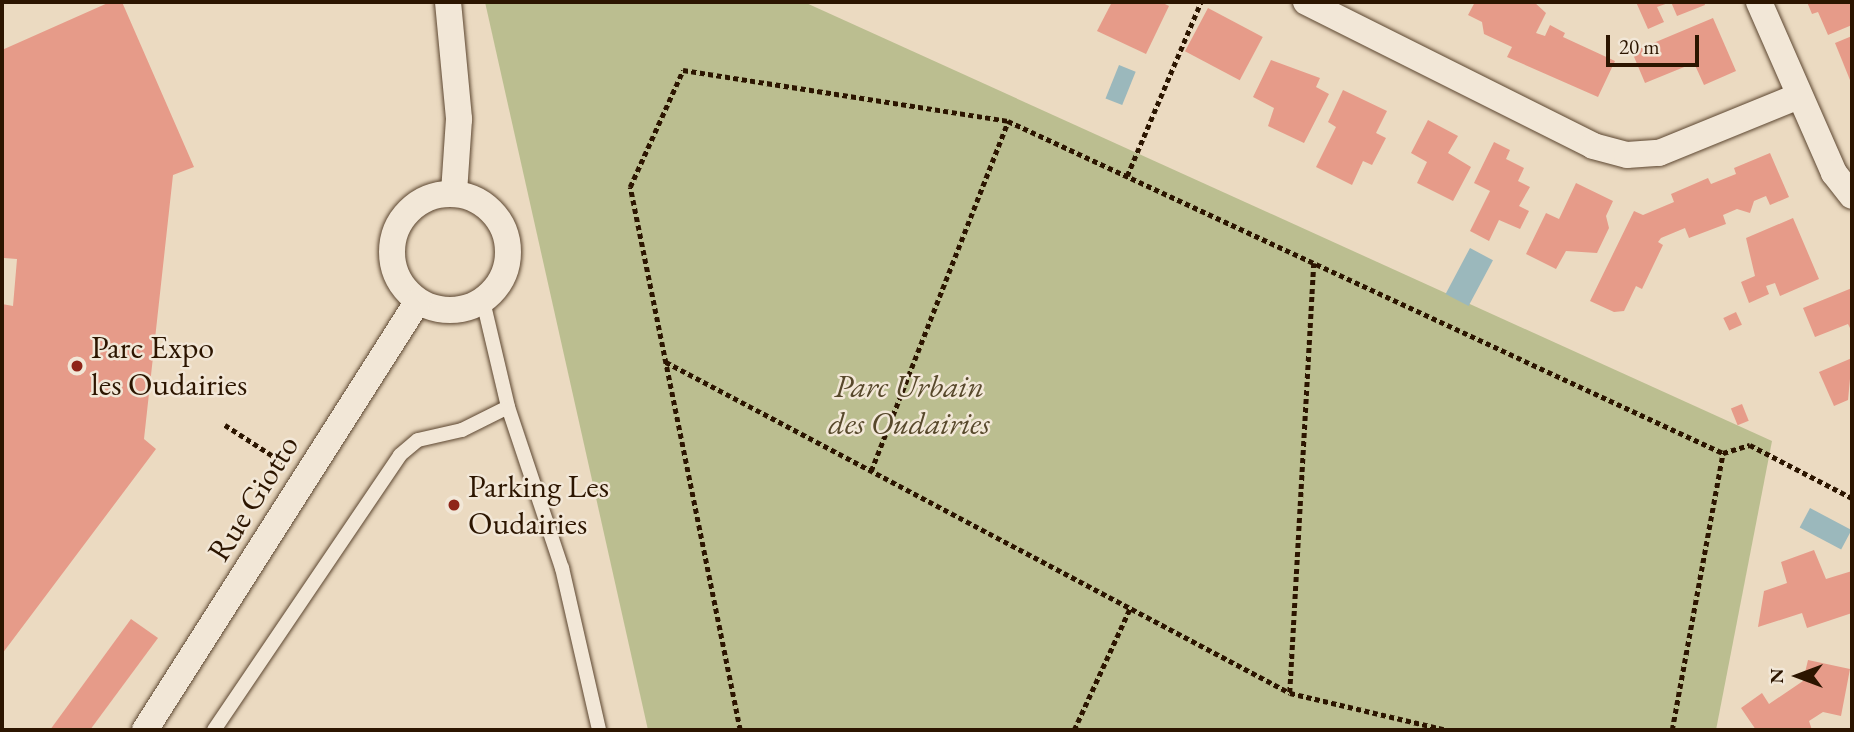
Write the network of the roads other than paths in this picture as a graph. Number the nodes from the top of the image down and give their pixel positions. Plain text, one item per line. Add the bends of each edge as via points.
1 (448, 2) edge
2 (1306, 2) edge
3 (1759, 2) edge
4 (1799, 96) junction
5 (454, 192) junction
6 (1852, 195) edge
7 (418, 301) junction
8 (483, 301) junction
9 (508, 407) junction
10 (145, 730) edge
11 (214, 730) edge
12 (599, 730) edge

1 - 5 street via 459,119
2 - 4 street via 1593,146 1627,155 1659,153
3 - 4 street
4 - 6 street via 1833,173
5 - 7 street via 430,195 415,204 399,222 391,244 394,271
5 - 8 street via 474,197 492,209 503,226 509,256 502,281
7 - 8 street via 438,310 462,310
7 - 10 street, Rue Giotto
8 - 9 lane
9 - 11 lane via 462,430 418,440 400,455
9 - 12 lane via 562,568

